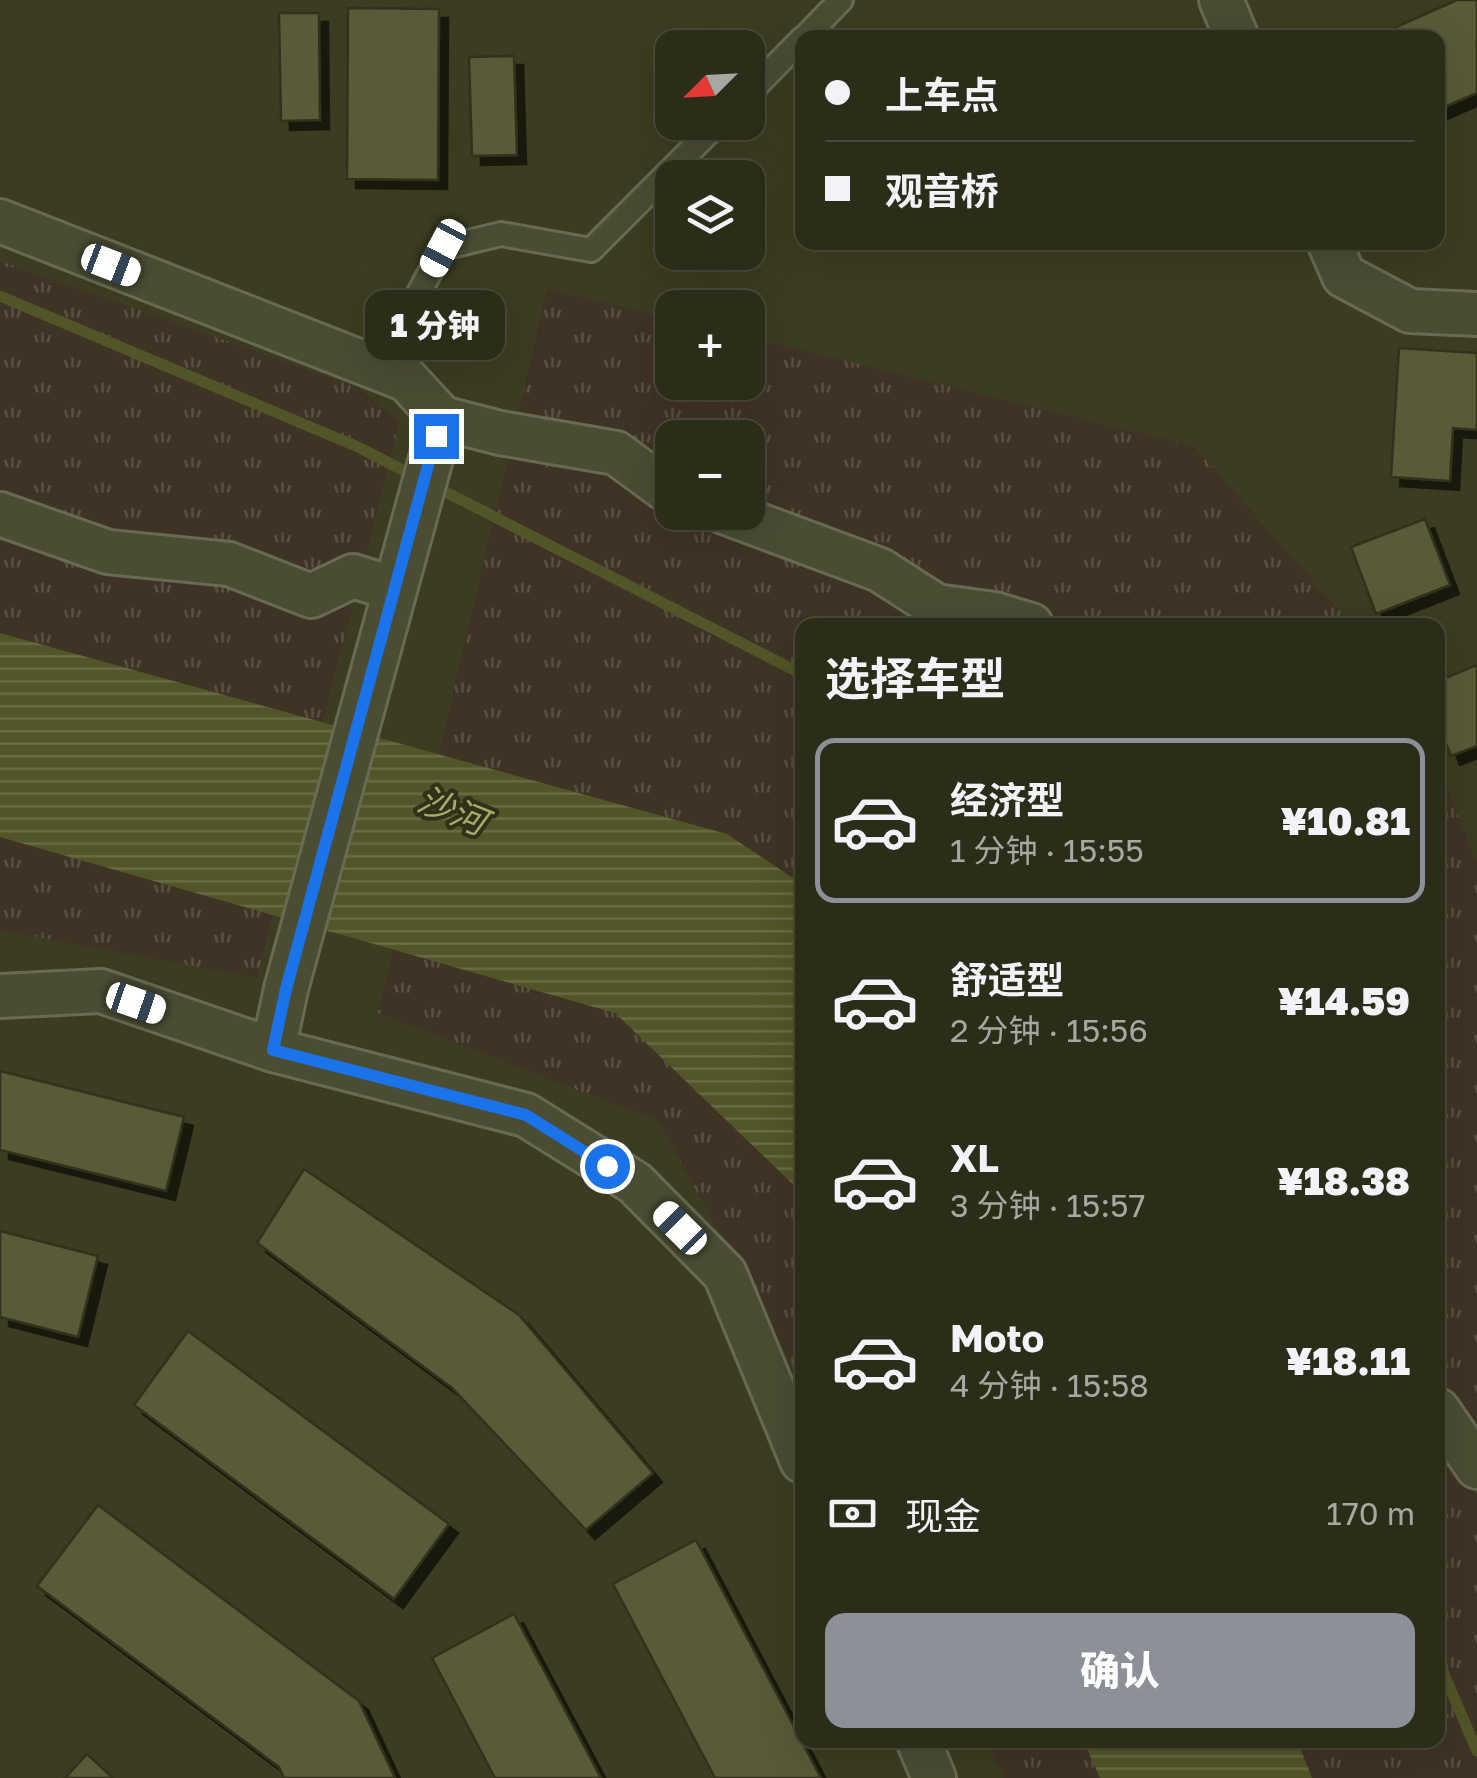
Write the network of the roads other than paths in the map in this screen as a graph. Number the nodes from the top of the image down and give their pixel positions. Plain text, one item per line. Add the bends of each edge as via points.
1 (841, 0) edge
2 (1221, 0) edge
3 (811, 30) edge
4 (1234, 30) edge
5 (795, 46) edge
6 (765, 77) edge
7 (701, 140) edge
8 (0, 221) edge
9 (1333, 250) edge
10 (1477, 314) edge
11 (408, 380) junction
12 (439, 427) junction
13 (655, 482) edge
14 (0, 514) edge
15 (765, 527) edge
16 (394, 589) junction
17 (1007, 618) edge
18 (0, 996) edge
19 (273, 1050) junction
20 (1445, 1420) edge
21 (795, 1444) edge
22 (1477, 1467) edge
23 (921, 1748) edge
24 (934, 1778) edge

1 - 3 lane
2 - 4 street
5 - 6 lane
7 - 11 lane via 592,250 501,234 443,248 412,306
8 - 11 street
9 - 10 street via 1344,276 1410,311
11 - 12 street
12 - 13 street via 616,453
12 - 16 street
14 - 16 street via 108,552 228,564 311,596 353,576
15 - 17 street via 880,570 936,606
16 - 19 street
18 - 19 street via 101,992
19 - 21 street via 526,1115 634,1182 724,1274
20 - 22 street
23 - 24 street

